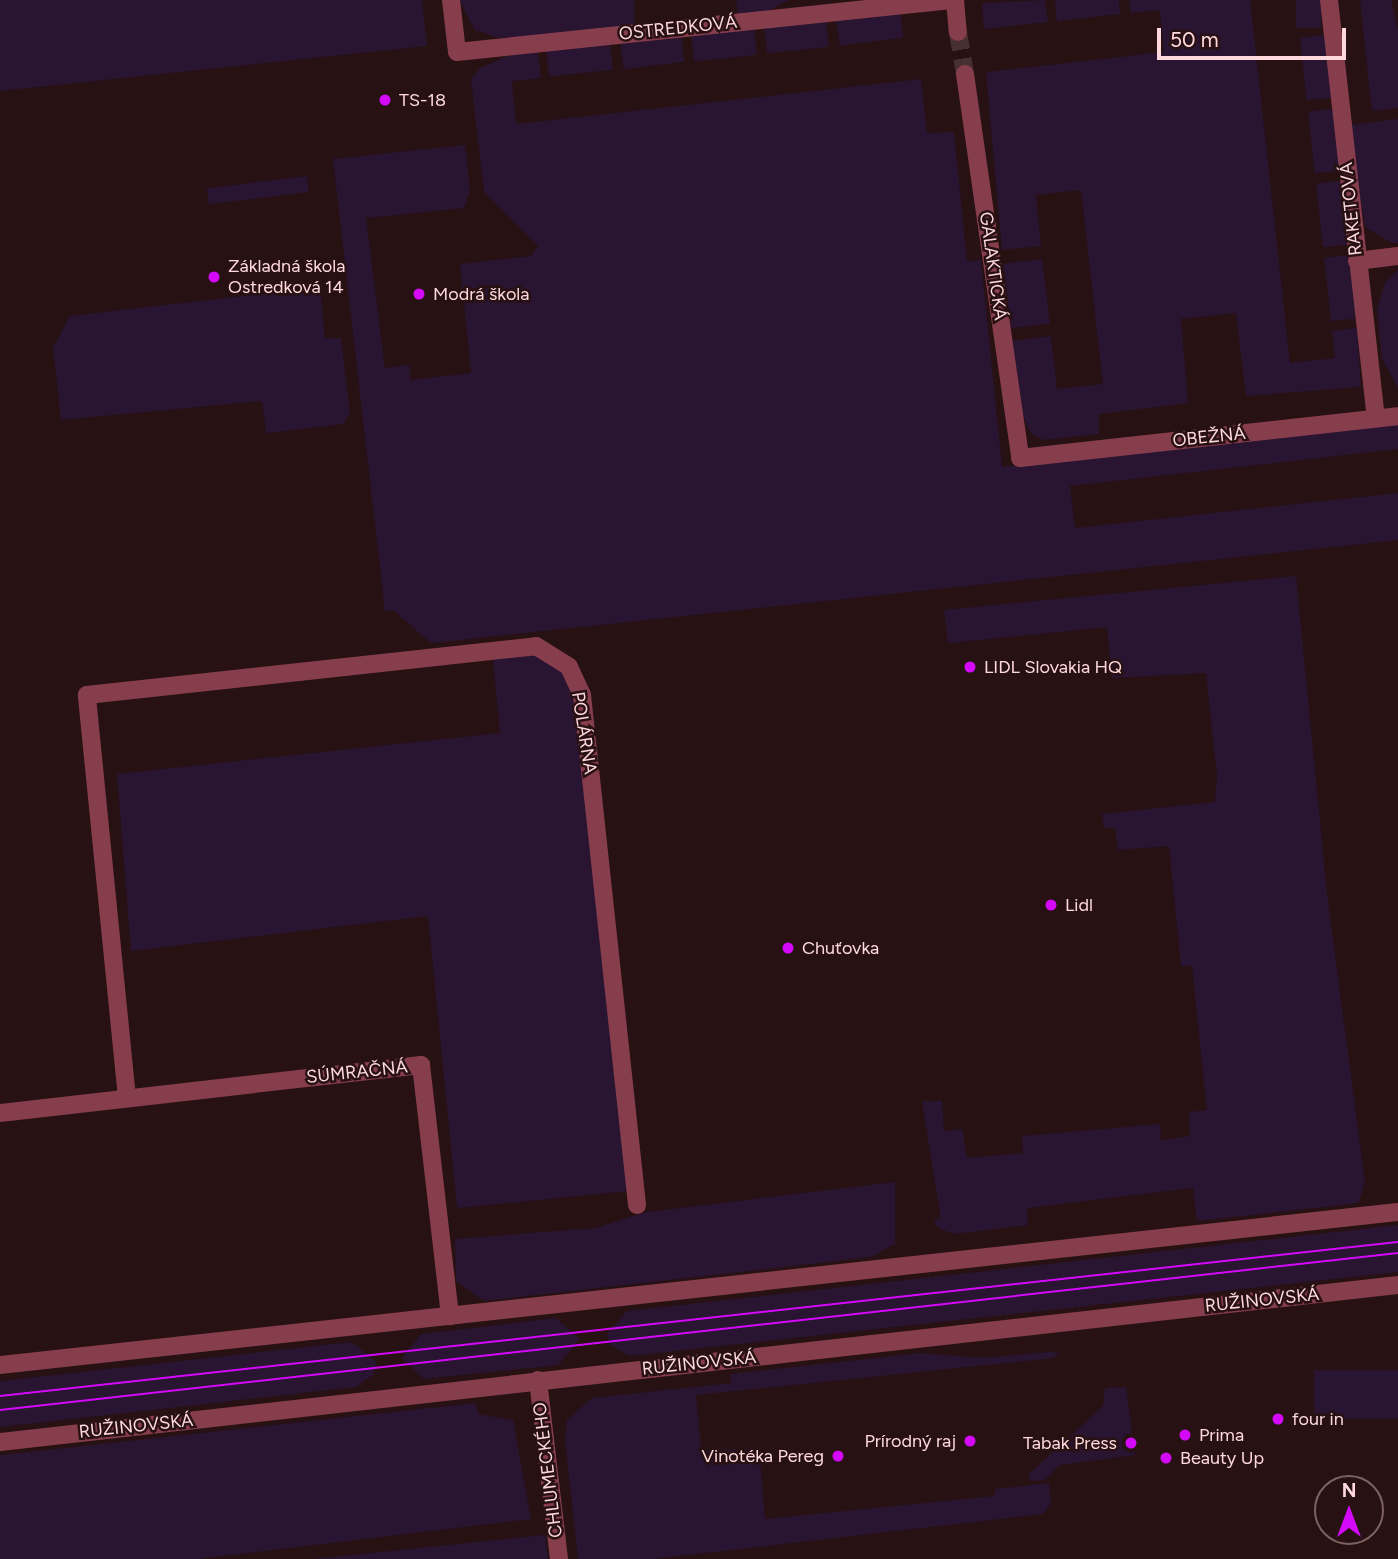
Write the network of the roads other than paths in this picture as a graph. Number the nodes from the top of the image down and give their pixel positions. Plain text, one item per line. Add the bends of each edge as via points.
1 (451, 0) edge
2 (953, 0) edge
3 (1328, 0) edge
4 (819, 7) edge
5 (958, 32) tunnel mouth
6 (965, 74) tunnel mouth
7 (1398, 256) edge
8 (1357, 261) junction
9 (1398, 416) edge
10 (1376, 418) junction
11 (1020, 458) joint
12 (127, 1098) junction
13 (0, 1113) edge
14 (637, 1205) dead end
15 (1398, 1212) edge
16 (1398, 1285) edge
17 (450, 1316) junction
18 (0, 1366) edge
19 (538, 1380) junction
20 (0, 1441) edge
21 (559, 1559) edge

1 - 4 street, OSTREDKOVÁ via 457,52
2 - 4 street, OSTREDKOVÁ
2 - 5 street
3 - 8 street, RAKETOVÁ
6 - 11 street, GALAKTICKÁ
7 - 8 street
8 - 10 street, RAKETOVÁ
9 - 10 street, OBEŽNÁ
10 - 11 street, OBEŽNÁ
12 - 13 street, SÚMRAČNÁ
12 - 14 street, POLÁRNA via 87,695 536,646 569,667 582,695
12 - 17 street, SÚMRAČNÁ via 421,1065
15 - 17 street
16 - 19 street, RUŽINOVSKÁ
17 - 18 street
19 - 20 street, RUŽINOVSKÁ
19 - 21 street, CHLUMECKÉHO

